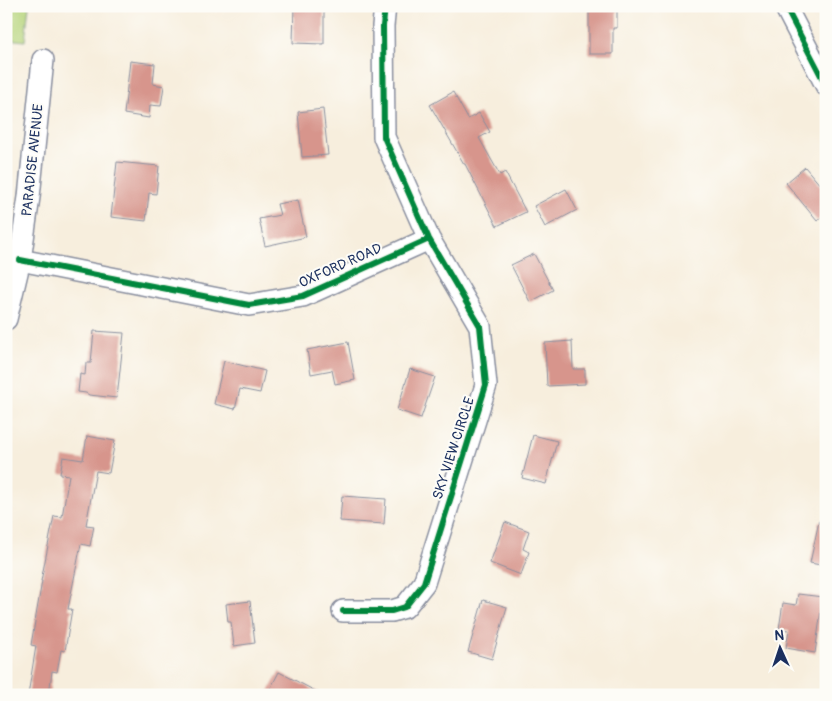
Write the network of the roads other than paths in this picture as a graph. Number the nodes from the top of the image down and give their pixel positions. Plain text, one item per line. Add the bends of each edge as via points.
1 (385, 6) edge
2 (785, 6) edge
3 (42, 60) dead end
4 (826, 85) edge
5 (429, 239) junction
6 (20, 260) junction
7 (6, 319) edge
8 (343, 611) dead end

1 - 5 street via 384,137
2 - 4 street
3 - 6 street, PARADISE AVENUE
5 - 6 street, OXFORD ROAD via 303,296 249,305
5 - 8 street, SKY VIEW CIRCLE via 480,326 486,385 424,583 405,606 392,611
6 - 7 street, PARADISE AVENUE

